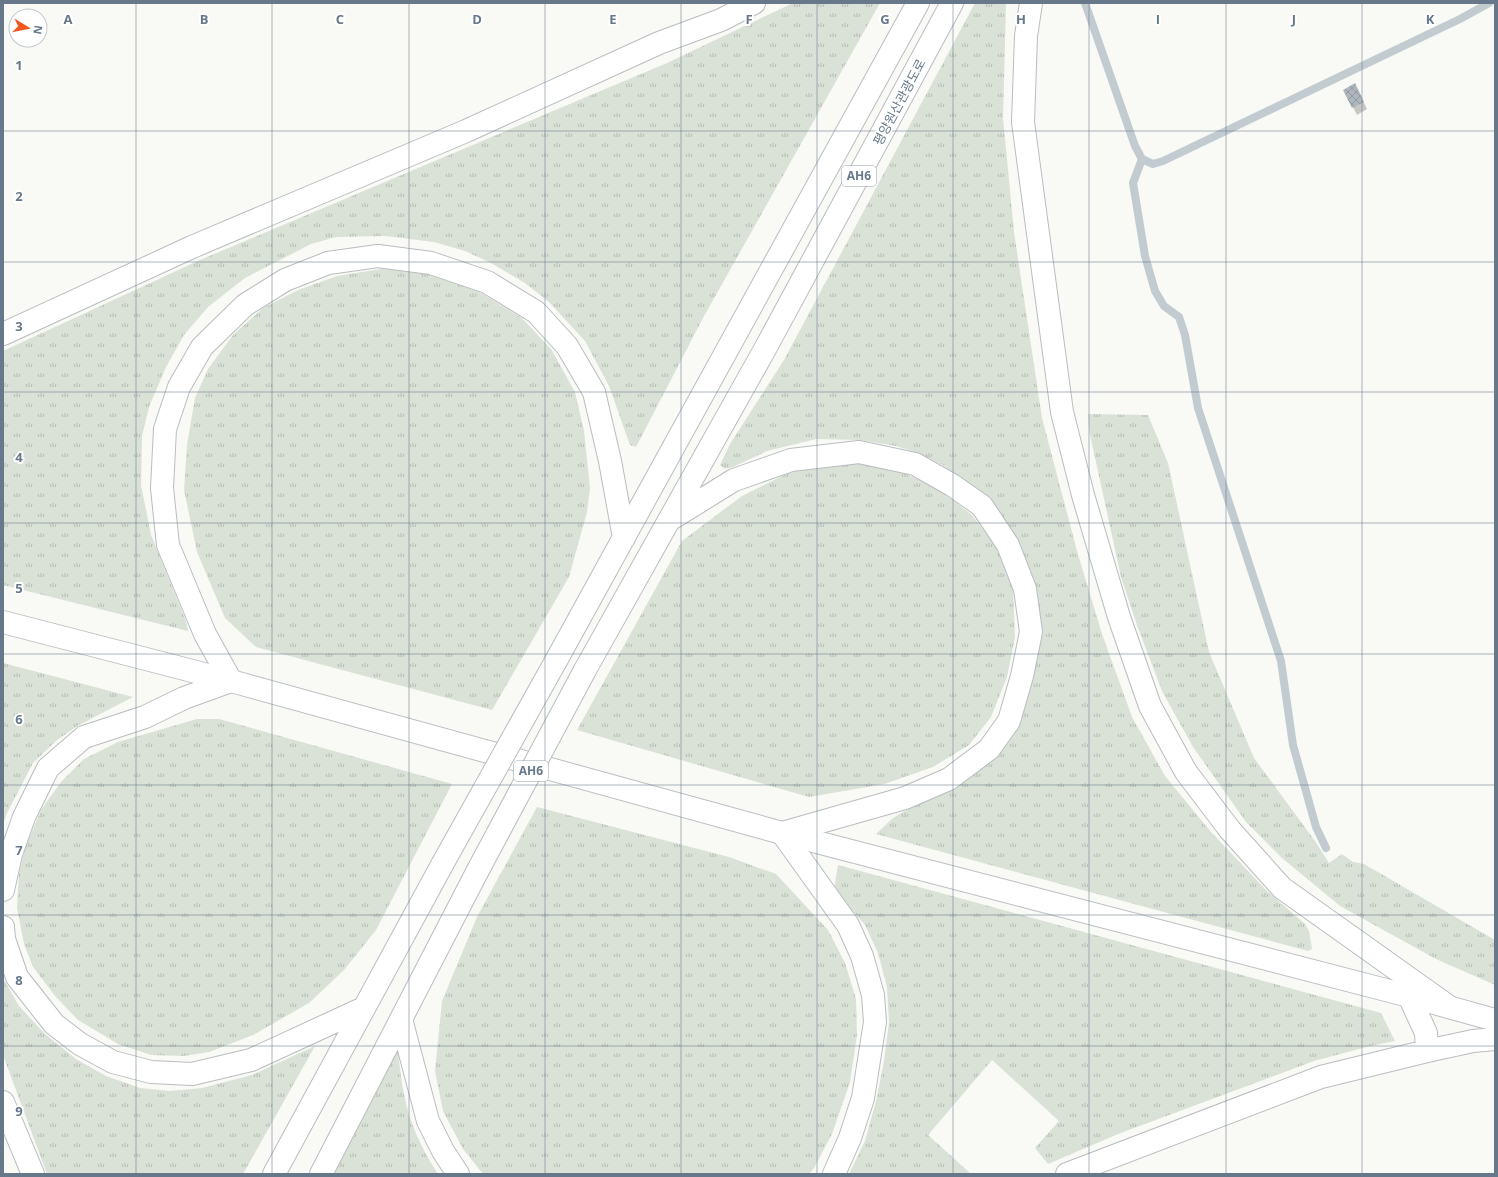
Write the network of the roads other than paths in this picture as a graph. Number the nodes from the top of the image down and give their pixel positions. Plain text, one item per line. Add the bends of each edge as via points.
1 (754, 3) edge
2 (918, 3) edge
3 (952, 3) edge
4 (1031, 3) edge
5 (3, 334) edge
6 (670, 519) junction
7 (624, 538) junction
8 (3, 622) edge
9 (231, 681) junction
10 (782, 834) junction
11 (3, 890) edge
12 (3, 927) edge
13 (1409, 996) junction
14 (1448, 1006) junction
15 (364, 1008) junction
16 (402, 1019) junction
17 (1495, 1020) edge
18 (1495, 1039) edge
19 (1427, 1051) junction
20 (3, 1102) edge
21 (33, 1174) edge
22 (274, 1174) edge
23 (321, 1174) edge
24 (458, 1174) edge
25 (834, 1174) edge
26 (1067, 1174) edge

1 - 5 main road via 721,20 659,43 466,131 192,247
2 - 7 main road
3 - 6 main road, 평양원산관광도로 / AH6
4 - 14 main road via 1026,36 1023,122 1062,412 1118,617 1150,706 1186,772 1230,830 1282,888
6 - 10 main road via 734,480 791,460 859,452 915,464 952,484 982,506 1008,545 1025,589 1031,632 1022,676 1009,721 989,748 949,779 905,798
6 - 16 main road, 평양원산관광도로 / AH6, bridge via 585,670
7 - 9 main road via 594,392 568,346 536,312 488,282 431,263 378,256 328,263 285,280 245,305 202,348 179,387 164,429 162,488 168,545 205,634
7 - 15 main road, bridge
8 - 9 main road
9 - 10 main road
9 - 11 main road via 184,698 145,717 84,737 48,768 24,817 11,854
10 - 13 main road
10 - 25 main road via 848,925 862,956 873,996 875,1022 863,1098 850,1138
12 - 15 main road via 4,939 17,978 54,1024 80,1044 113,1062 151,1072 192,1074 251,1060
13 - 14 main road
13 - 19 main road via 1426,1033
14 - 17 main road
15 - 22 main road
16 - 23 main road
16 - 24 main road via 428,1121
18 - 19 main road
19 - 26 main road via 1321,1077
20 - 21 main road

